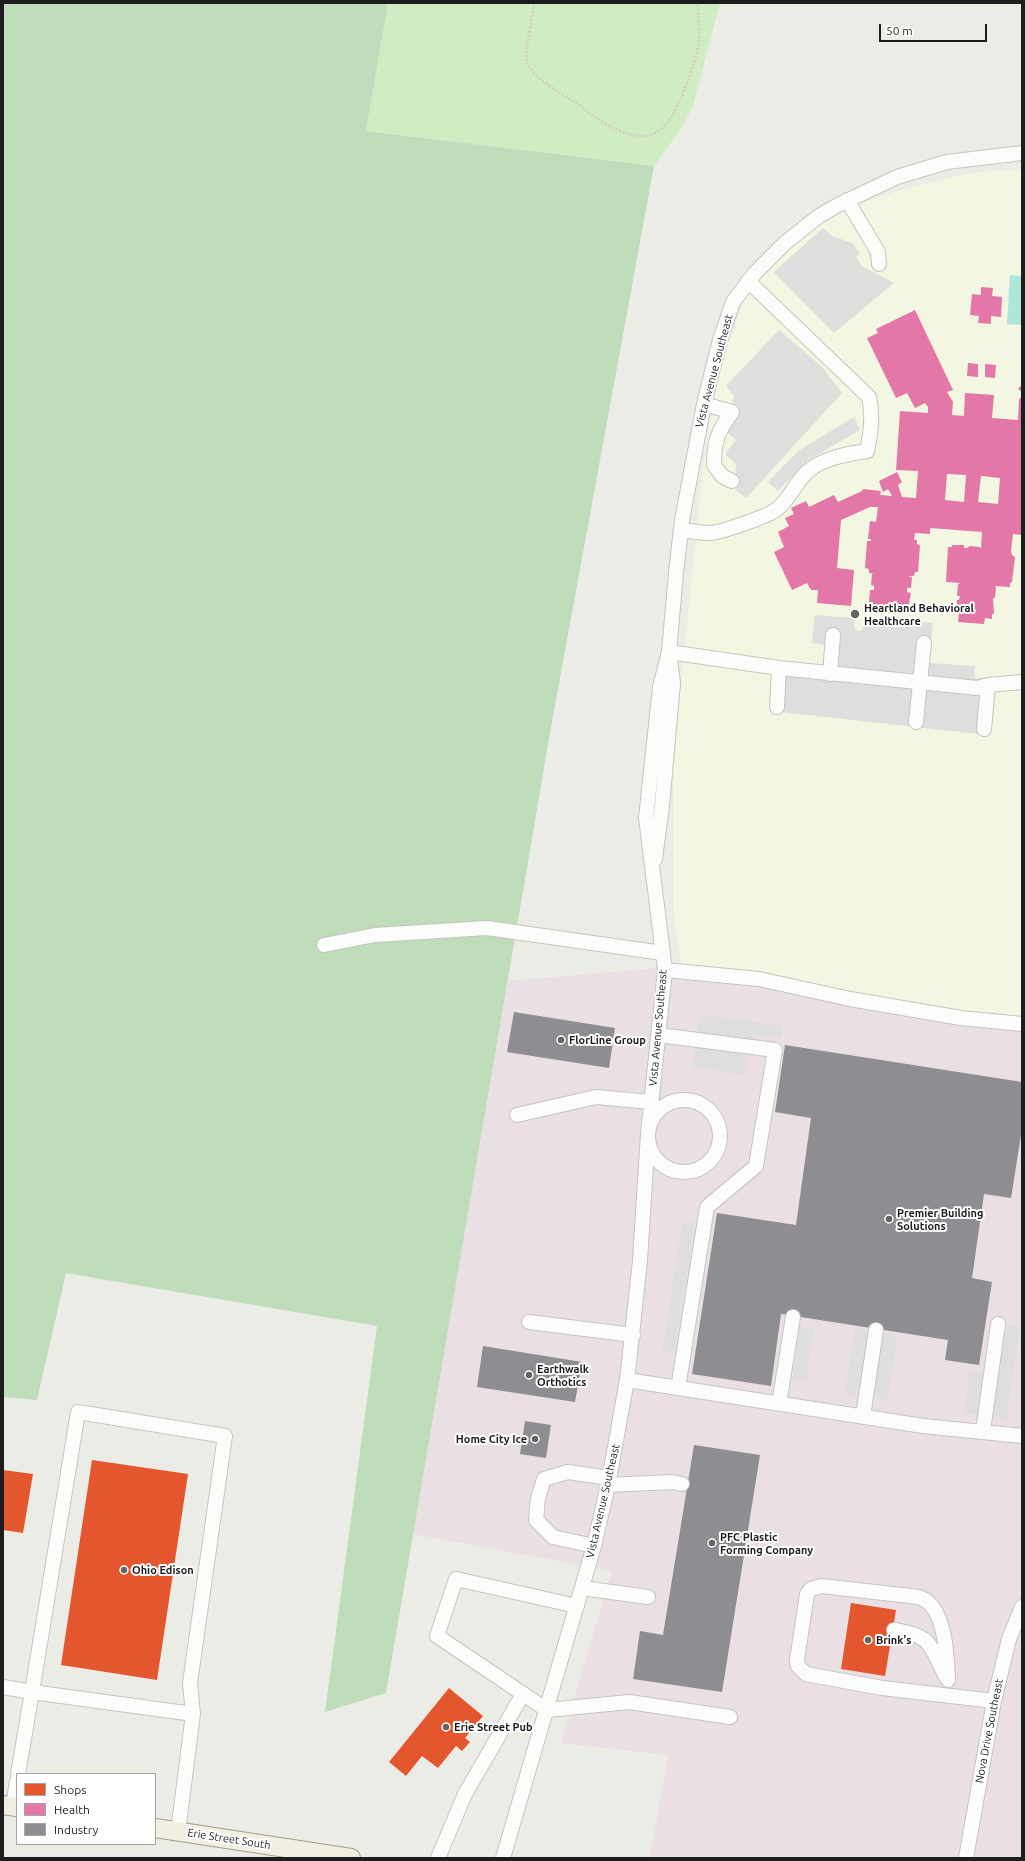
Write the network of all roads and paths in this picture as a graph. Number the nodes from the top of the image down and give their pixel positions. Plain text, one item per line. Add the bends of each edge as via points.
1 (534, 3) edge
2 (698, 3) edge
3 (1022, 153) edge
4 (847, 200) junction
5 (879, 264) dead end
6 (748, 281) junction
7 (704, 404) junction
8 (732, 481) dead end
9 (681, 530) junction
10 (833, 635) dead end
11 (924, 644) dead end
12 (670, 652) junction
13 (779, 668) junction
14 (830, 674) junction
15 (1022, 682) edge
16 (920, 683) junction
17 (988, 685) junction
18 (776, 707) dead end
19 (916, 722) dead end
20 (984, 729) dead end
21 (324, 945) dead end
22 (663, 953) junction
23 (665, 970) junction
24 (1022, 1024) edge
25 (659, 1035) junction
26 (651, 1102) junction
27 (517, 1115) dead end
28 (648, 1134) junction
29 (793, 1317) dead end
30 (529, 1322) dead end
31 (998, 1324) dead end
32 (876, 1330) dead end
33 (633, 1335) junction
34 (627, 1380) junction
35 (678, 1388) junction
36 (779, 1404) junction
37 (863, 1416) junction
38 (983, 1431) junction
39 (1022, 1436) edge
40 (608, 1481) junction
41 (682, 1484) dead end
42 (594, 1546) junction
43 (582, 1588) junction
44 (648, 1597) dead end
45 (577, 1606) junction
46 (1022, 1607) edge
47 (894, 1630) dead end
48 (948, 1680) junction
49 (3, 1687) edge
50 (32, 1692) junction
51 (523, 1694) junction
52 (956, 1697) junction
53 (994, 1701) junction
54 (547, 1710) junction
55 (193, 1714) junction
56 (730, 1717) dead end
57 (18, 1773) edge
58 (16, 1784) edge
59 (11, 1806) edge
60 (156, 1828) edge
61 (178, 1832) junction
62 (351, 1858) edge
63 (438, 1858) edge
64 (503, 1858) edge
65 (966, 1858) edge

1 - 2 path via 527,59 533,72 607,124 642,136 653,134 663,127 678,104 698,50
3 - 4 street, Vista Avenue Southeast via 947,162 897,177
4 - 5 street via 878,252
4 - 6 street, Vista Avenue Southeast via 802,229 769,257
6 - 7 street, Vista Avenue Southeast via 733,302 727,318
6 - 9 street via 869,396 872,432 867,451 849,453 808,471 786,502 775,511 711,533
7 - 8 street via 732,412 720,428 714,464 722,476
7 - 9 street, Vista Avenue Southeast
9 - 12 street, Vista Avenue Southeast
10 - 14 street
11 - 16 street
12 - 13 street
12 - 22 street, Vista Avenue Southeast via 673,683 653,875
13 - 14 street
13 - 18 street
14 - 16 street
15 - 17 street
16 - 17 street via 978,688
16 - 19 street
17 - 20 street
21 - 22 street via 375,935 487,928
22 - 23 street, Vista Avenue Southeast
23 - 24 street via 759,979 850,999
23 - 25 street, Vista Avenue Southeast
25 - 26 street, Vista Avenue Southeast
25 - 35 street via 775,1050 756,1166 707,1207
26 - 27 street via 596,1097
26 - 28 street, Vista Avenue Southeast
28 - 28 street, Vista Avenue Southeast via 653,1156 661,1165 683,1173 695,1171 709,1162 719,1147 718,1123 712,1112 703,1104 691,1100 679,1100 657,1111 650,1122
28 - 33 street, Vista Avenue Southeast
29 - 36 street
30 - 33 street
31 - 38 street
32 - 37 street
33 - 34 street, Vista Avenue Southeast
34 - 35 street
34 - 40 street, Vista Avenue Southeast
35 - 36 street
36 - 37 street
37 - 38 street via 923,1426
38 - 39 street
40 - 41 street
40 - 42 street, Vista Avenue Southeast
40 - 42 street via 568,1472 544,1479 538,1498 536,1520 552,1537
42 - 43 street, Vista Avenue Southeast
43 - 44 street
43 - 45 street, Vista Avenue Southeast
45 - 51 street via 456,1579 437,1636
45 - 54 street, Vista Avenue Southeast
46 - 53 street, Nova Drive Southeast via 1010,1639
47 - 48 street via 914,1633 925,1639
48 - 52 street
48 - 52 street via 947,1656 939,1617 928,1602 918,1597 821,1586 811,1589 807,1594 797,1660 798,1666 806,1674 882,1688
49 - 50 street
50 - 55 street
50 - 55 street via 78,1412 225,1436 190,1683
50 - 57 street
51 - 54 street
51 - 63 street via 466,1794
52 - 53 street
53 - 65 street, Nova Drive Southeast
54 - 56 street via 629,1702
54 - 64 street, Vista Avenue Southeast
55 - 61 street
58 - 59 street
60 - 61 main road, Erie Street South
61 - 62 main road, Erie Street South

